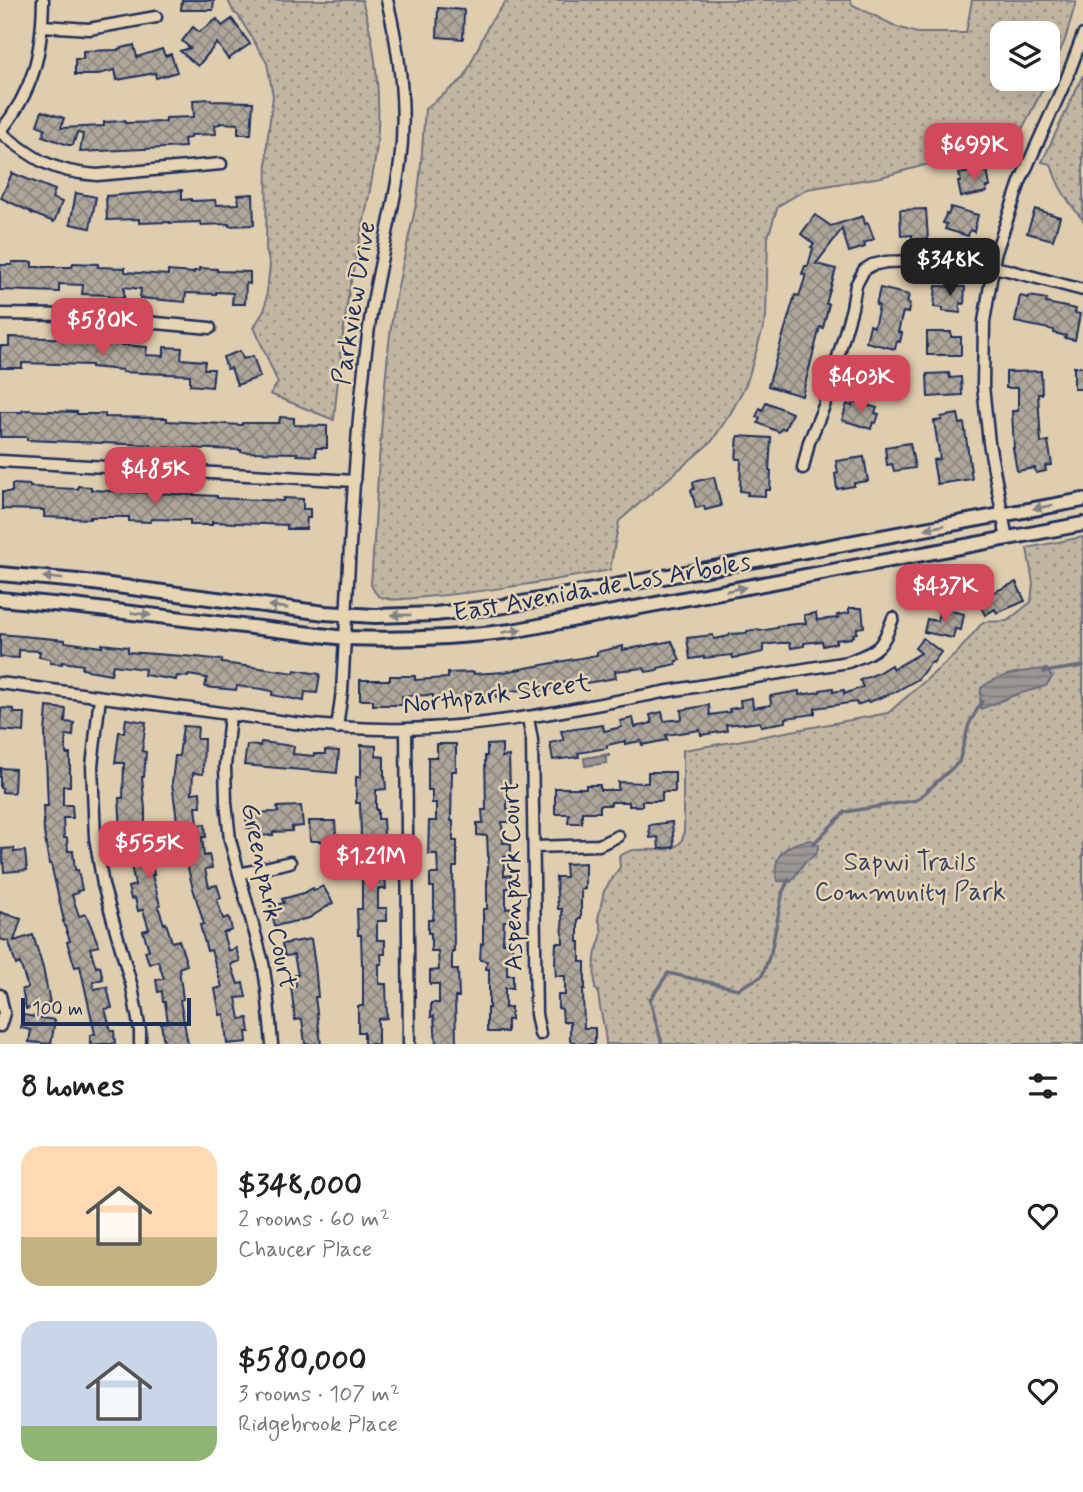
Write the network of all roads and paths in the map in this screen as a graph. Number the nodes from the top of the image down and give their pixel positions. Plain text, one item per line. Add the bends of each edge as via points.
1 (43, 0) edge
2 (387, 0) edge
3 (156, 17) dead end
4 (43, 26) junction
5 (1083, 35) edge
6 (0, 132) edge
7 (221, 164) dead end
8 (993, 267) junction
9 (1083, 290) edge
10 (0, 314) edge
11 (211, 328) dead end
12 (0, 461) edge
13 (803, 468) dead end
14 (355, 481) junction
15 (1083, 500) edge
16 (1002, 515) junction
17 (1083, 524) edge
18 (1007, 539) junction
19 (0, 574) edge
20 (0, 599) edge
21 (346, 614) junction
22 (893, 618) dead end
23 (345, 638) junction
24 (0, 683) edge
25 (100, 696) junction
26 (230, 715) junction
27 (528, 718) junction
28 (337, 728) junction
29 (406, 729) junction
30 (618, 836) dead end
31 (534, 847) junction
32 (290, 862) dead end
33 (239, 874) junction
34 (0, 995) edge
35 (0, 1026) edge
36 (540, 1034) dead end
37 (140, 1044) edge
38 (272, 1044) edge
39 (409, 1044) edge

1 - 4 street
2 - 14 street, Parkview Drive via 401,77 401,149 368,333
3 - 4 street via 89,29
4 - 6 street via 31,81
5 - 8 street via 1020,182
6 - 7 street via 40,162 77,174
8 - 9 street
8 - 13 street via 947,260 886,262 864,270
8 - 16 street via 984,322 983,387
10 - 11 street via 70,315
12 - 14 street
14 - 21 street, Parkview Drive
15 -> 16 main road, East Avenida de Los Arboles
16 - 18 street
16 -> 21 main road, East Avenida de Los Arboles via 494,607 435,614
17 - 18 main road, East Avenida de Los Arboles
23 -> 18 main road, East Avenida de Los Arboles via 444,638 512,631
21 -> 19 main road, East Avenida de Los Arboles
20 -> 23 main road, East Avenida de Los Arboles
21 - 23 street, Parkview Drive
22 - 27 street, Northpark Street via 879,647 848,662
23 - 28 street, Parkview Drive
24 - 25 street, Northpark Street
25 - 26 street, Northpark Street
25 - 37 street via 92,766 95,837 103,885 132,987
26 - 28 street, Northpark Street
26 - 33 street, Greenpark Court via 226,802
27 - 29 street, Northpark Street
27 - 31 street, Aspenpark Court
28 - 29 street, Northpark Street
29 - 39 street
30 - 31 street via 599,845
31 - 36 street, Aspenpark Court
32 - 33 street
33 - 38 street, Greenpark Court via 262,963
34 - 35 street via 4,1013

